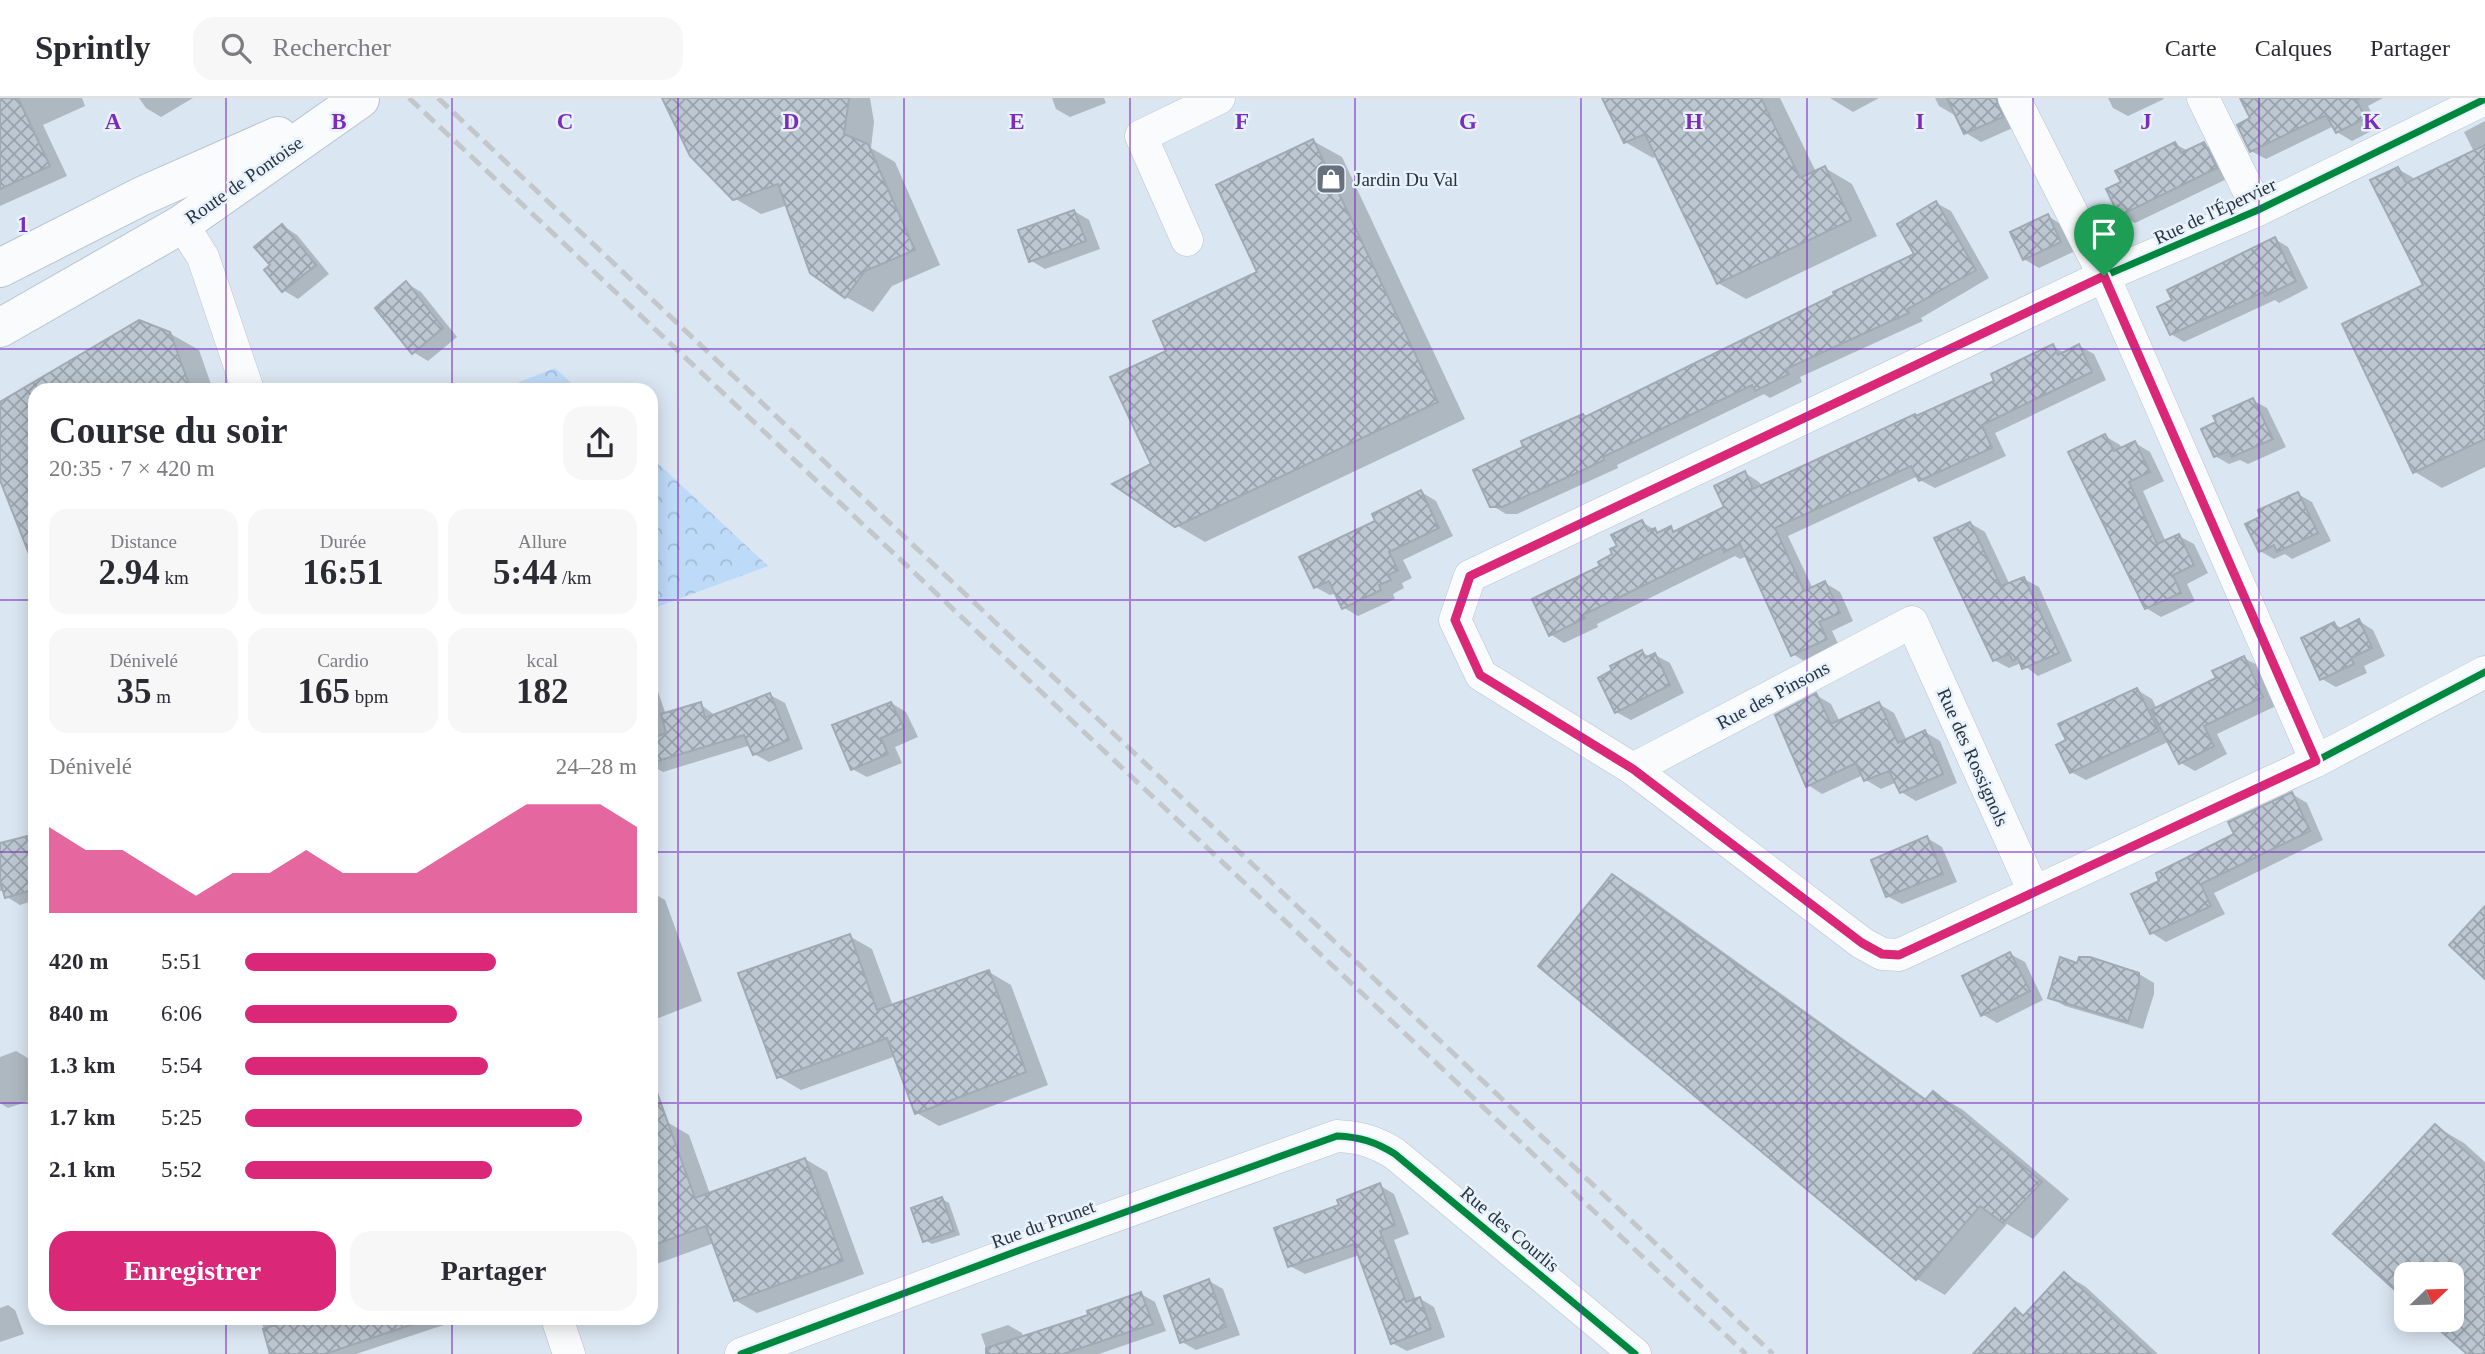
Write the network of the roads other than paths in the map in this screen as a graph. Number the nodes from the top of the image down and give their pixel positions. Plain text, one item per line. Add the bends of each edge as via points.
1 (1219, 98) edge
2 (2014, 98) edge
3 (2203, 98) edge
4 (2485, 99) edge
5 (2258, 210) junction
6 (182, 224) junction
7 (1187, 240) dead end
8 (0, 268) edge
9 (2104, 276) junction
10 (0, 328) edge
11 (246, 383) edge
12 (1912, 622) joint
13 (2485, 672) edge
14 (2316, 761) junction
15 (1633, 769) junction
16 (2034, 892) junction
17 (1360, 1137) joint
18 (559, 1325) edge
19 (569, 1354) edge
20 (741, 1354) edge
21 (1635, 1354) edge

1 - 7 street via 1141,136
2 - 9 street
3 - 5 street
4 - 5 street, Rue de l'Épervier
5 - 9 street, Rue de l'Épervier
6 - 8 main road, Route de Pontoise via 360,99 142,196
6 - 10 main road, Route de Pontoise
6 - 11 street via 203,257
9 - 14 street
9 - 15 street, Rue de l'Épervier via 1470,576 1455,620 1480,675
12 - 15 street, Rue des Pinsons
12 - 16 street, Rue des Rossignols
13 - 14 street
14 - 16 street
15 - 16 street, Rue de l'Épervier via 1882,954 1899,955
17 - 20 street, Rue du Prunet via 1338,1136 1312,1143
17 - 21 street, Rue des Courlis via 1395,1154
18 - 19 street

